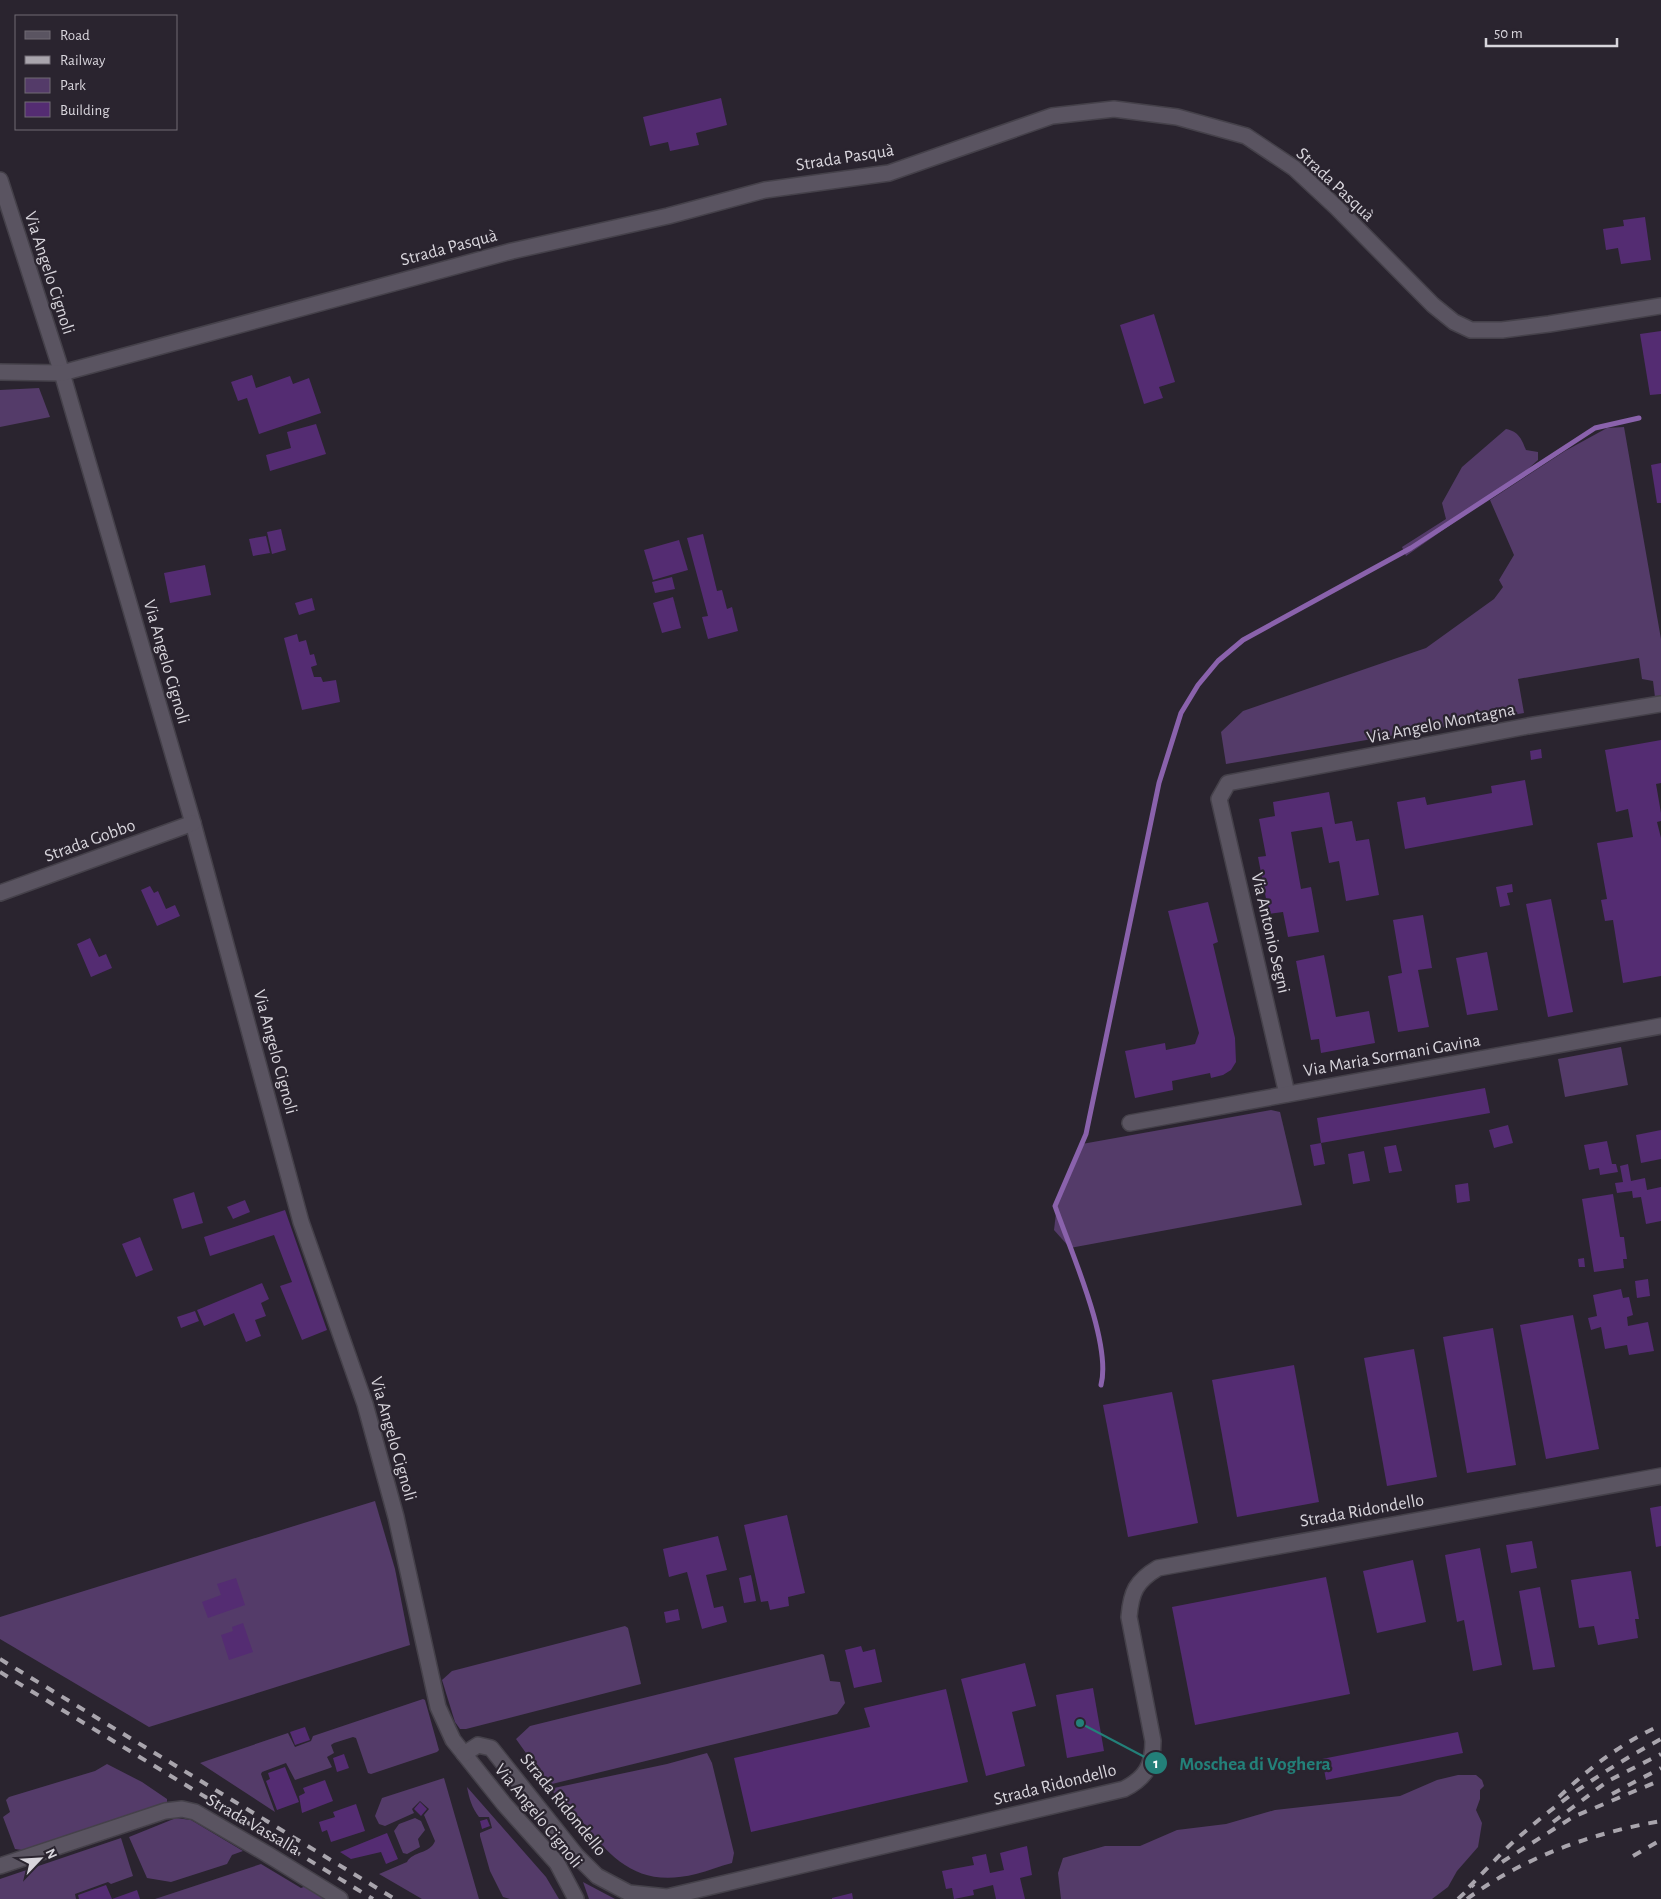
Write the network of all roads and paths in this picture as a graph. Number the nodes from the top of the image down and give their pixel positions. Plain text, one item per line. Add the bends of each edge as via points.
1 (0, 180) edge
2 (1661, 306) edge
3 (0, 372) edge
4 (62, 373) junction
5 (1661, 704) edge
6 (1228, 783) joint
7 (193, 823) junction
8 (0, 893) edge
9 (1661, 1026) edge
10 (1287, 1094) junction
11 (1130, 1123) dead end
12 (1661, 1476) edge
13 (464, 1754) junction
14 (0, 1866) edge
15 (340, 1899) edge
16 (576, 1899) edge

1 - 4 street, Via Angelo Cignoli
2 - 4 street, Strada Pasquà via 1540,326 1471,330 1454,322 1433,305 1294,168 1246,136 1177,117 1114,109 1052,116 889,173 765,190 668,216 512,251
3 - 4 street, Strada Pasquà
4 - 7 street, Via Angelo Cignoli
5 - 6 street, Via Angelo Montagna
6 - 10 street, Via Antonio Segni via 1219,799
7 - 8 street, Strada Gobbo
7 - 13 street, Via Angelo Cignoli via 302,1222 365,1404 396,1518 438,1707 448,1731
9 - 10 street, Via Maria Sormani Gavina
10 - 11 street, Via Maria Sormani Gavina
12 - 13 street, Strada Ridondello via 1158,1568 1138,1584 1130,1604 1129,1617 1153,1742 1153,1757 1146,1774 1138,1782 1124,1789 784,1871 667,1897 629,1893 597,1876 576,1855 491,1748 478,1745
13 - 16 street, Via Angelo Cignoli via 557,1863
14 - 15 street, Strada Vassalla via 165,1811 182,1809 195,1812

